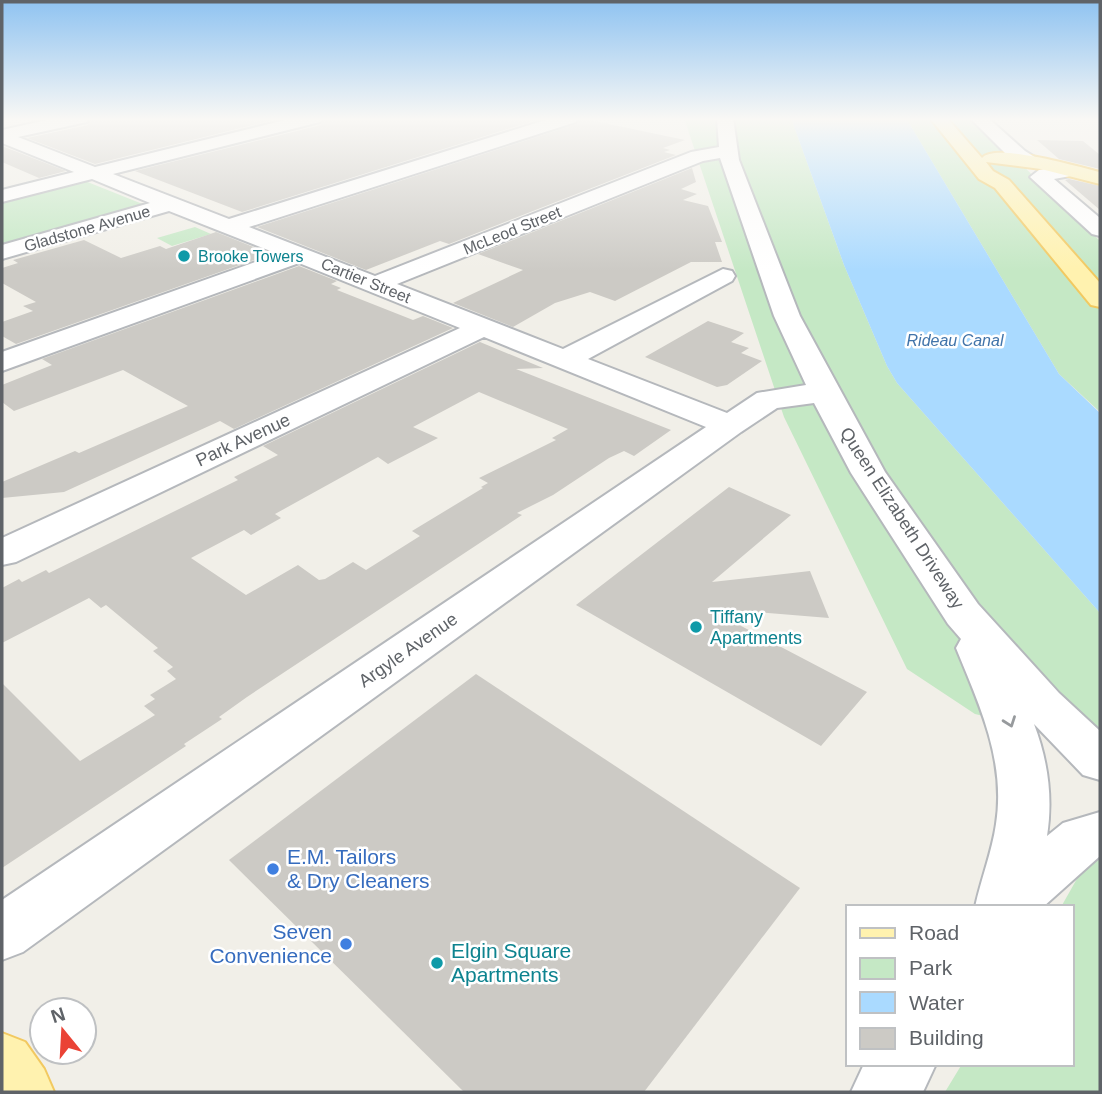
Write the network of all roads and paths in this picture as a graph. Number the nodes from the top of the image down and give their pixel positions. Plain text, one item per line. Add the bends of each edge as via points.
1 (86, 169) edge
2 (112, 169) edge
3 (409, 169) edge
4 (665, 169) edge
5 (733, 169) edge
6 (992, 169) edge
7 (1007, 169) edge
8 (1064, 169) edge
9 (96, 173) junction
10 (1084, 174) edge
11 (2, 196) edge
12 (172, 203) junction
13 (230, 226) junction
14 (1100, 229) edge
15 (2, 252) edge
16 (301, 254) junction
17 (723, 276) dead end
18 (376, 284) junction
19 (1100, 299) edge
20 (484, 327) junction
21 (566, 359) junction
22 (2, 362) edge
23 (824, 392) junction
24 (730, 425) junction
25 (2, 553) edge
26 (963, 614) junction
27 (1100, 761) edge
28 (1100, 834) edge
29 (1003, 905) edge
30 (1004, 905) edge
31 (2, 933) edge
32 (2, 1065) edge
33 (903, 1066) edge
34 (21, 1092) edge
35 (884, 1092) edge

1 - 9 street, Cartier Street
2 - 9 street
3 - 13 street
4 - 18 street, McLeod Street
5 - 23 street, Queen Elizabeth Driveway via 787,316
6 - 19 main road
7 - 10 main road
8 - 10 main road
9 - 11 street
9 - 12 street, Cartier Street
10 - 14 street via 1040,177
12 - 13 street, Cartier Street
12 - 15 street, Gladstone Avenue
13 - 16 street, Cartier Street
16 - 18 street, Cartier Street
16 - 22 street
17 - 21 street
18 - 20 street, Cartier Street
20 - 21 street, Cartier Street
20 - 25 street, Park Avenue
21 - 24 street, Cartier Street
23 - 24 street, Argyle Avenue via 768,400
23 - 26 street, Queen Elizabeth Driveway via 868,473
24 - 31 street, Argyle Avenue
26 - 27 street, Queen Elizabeth Driveway via 1043,705
26 -> 29 street via 1009,718 1023,770 1024,820
28 - 30 street via 1082,839
32 - 34 main road
33 - 35 street

